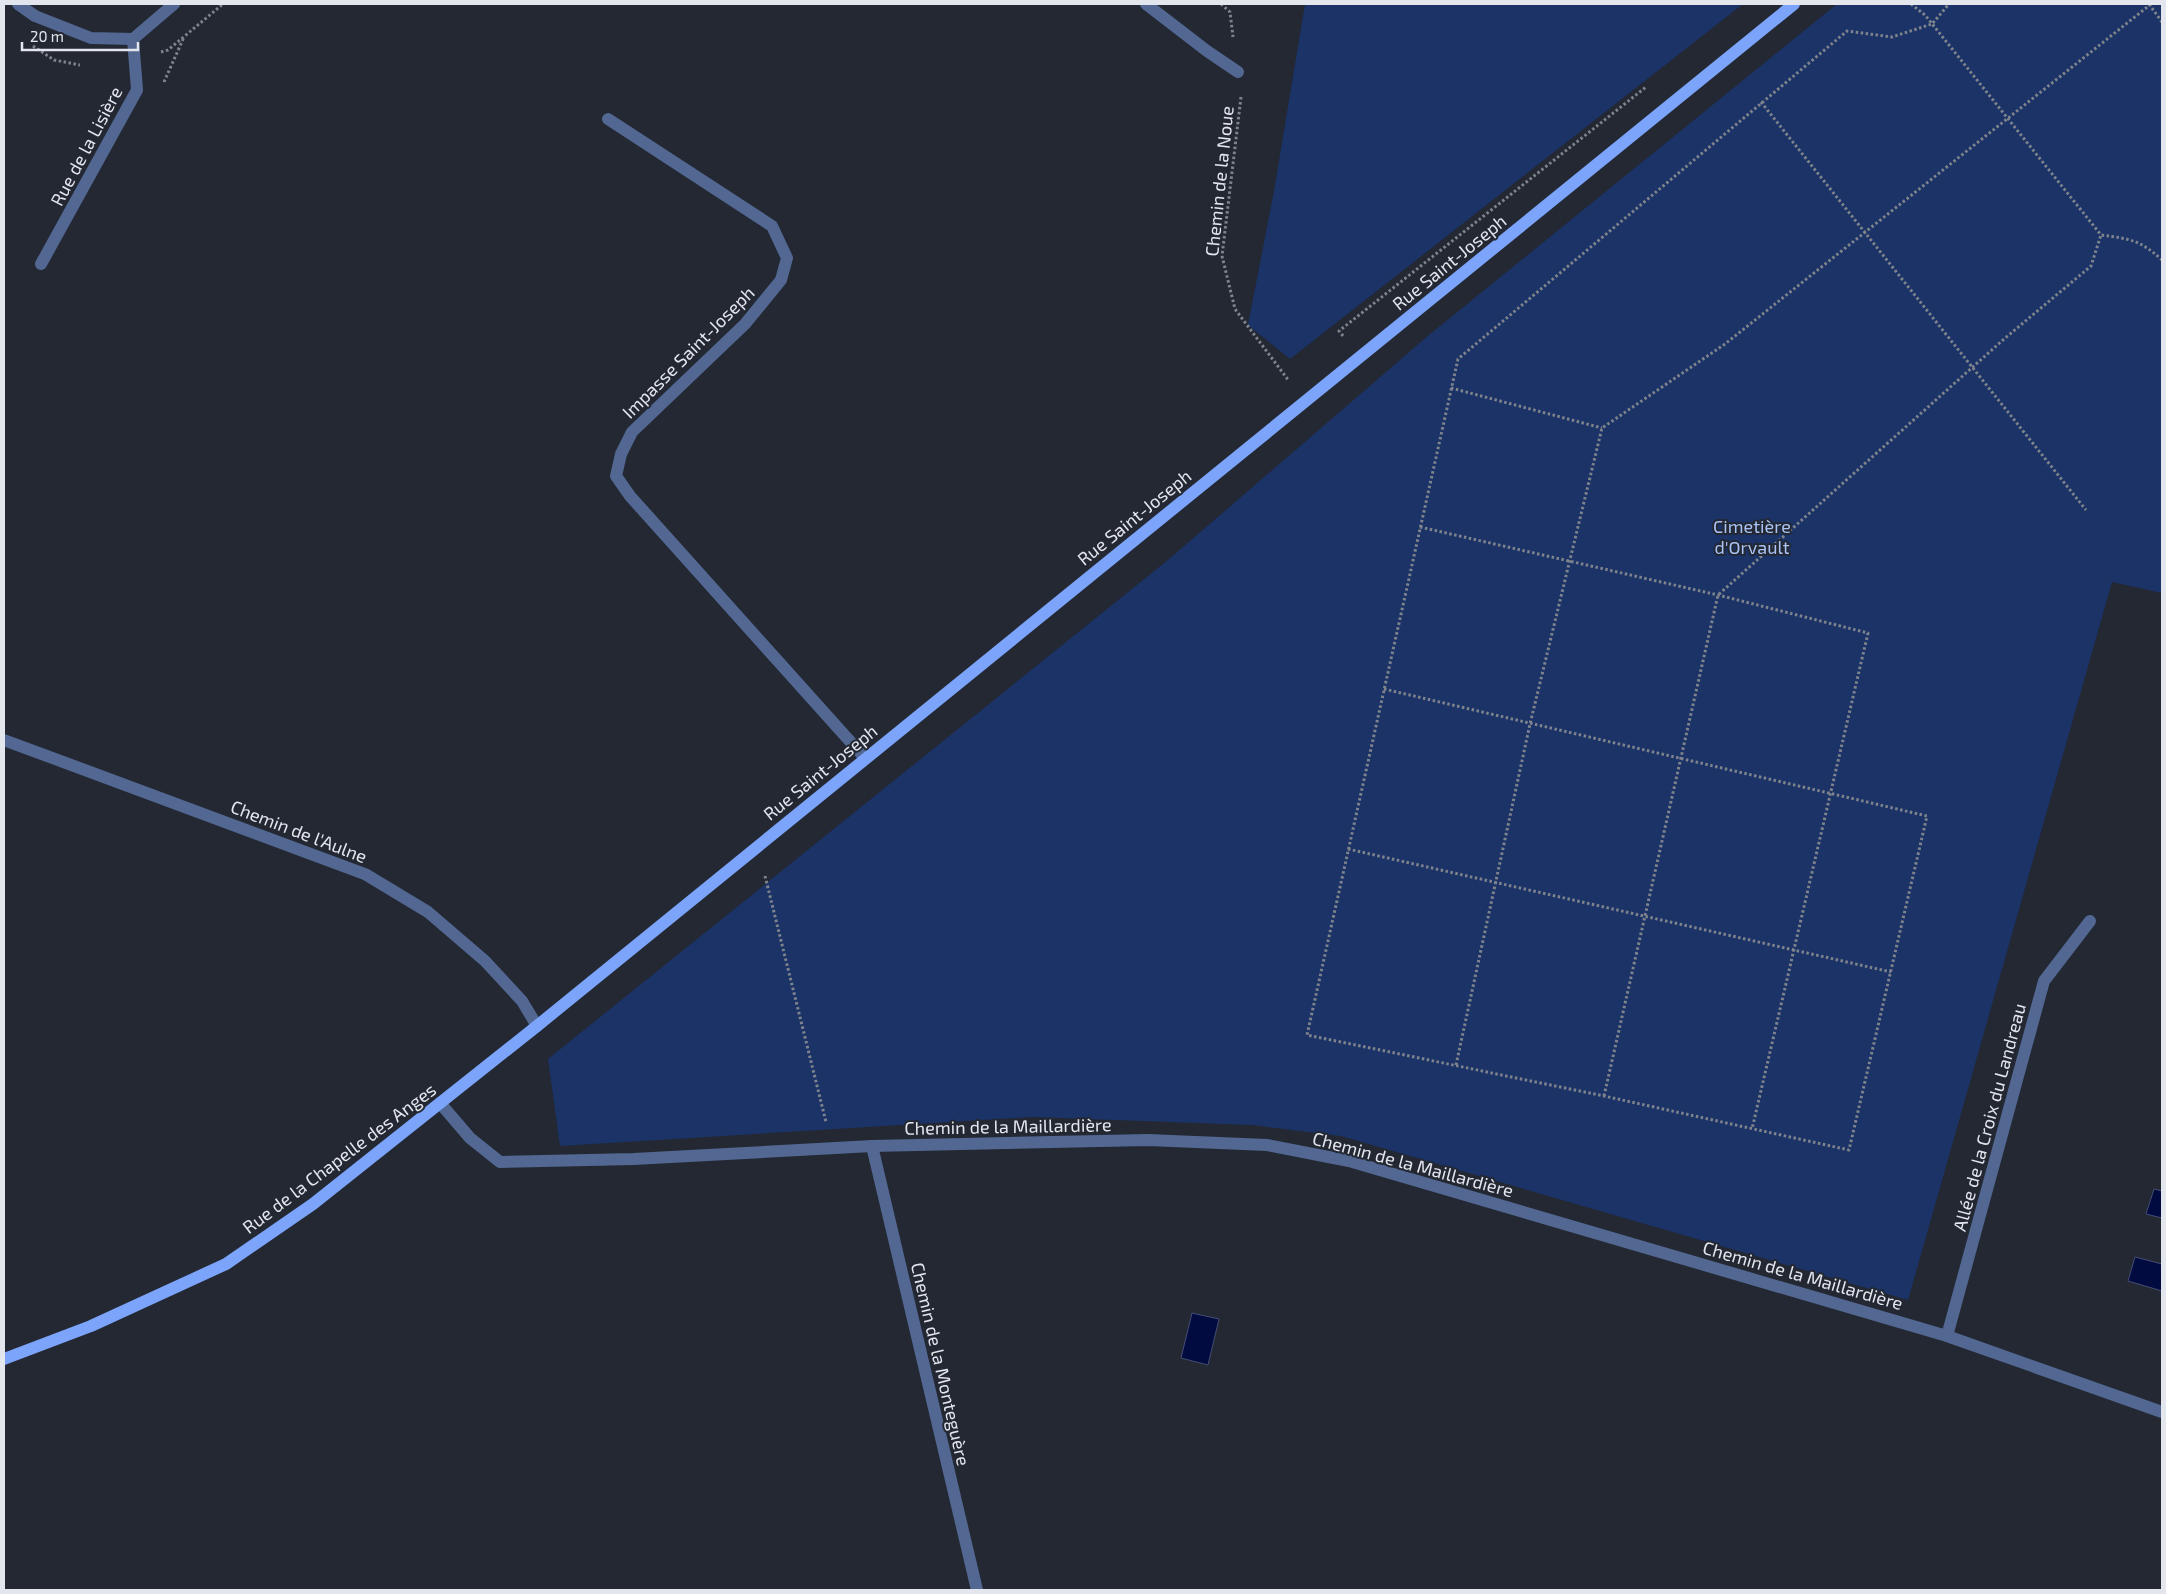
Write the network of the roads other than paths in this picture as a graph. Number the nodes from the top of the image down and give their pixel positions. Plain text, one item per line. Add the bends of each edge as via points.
1 (18, 4) edge
2 (174, 4) edge
3 (1146, 4) edge
4 (1794, 4) edge
5 (133, 39) junction
6 (1238, 72) road end
7 (608, 119) dead end
8 (41, 264) dead end
9 (5, 744) edge
10 (865, 758) junction
11 (2090, 921) dead end
12 (537, 1026) junction
13 (497, 1058) joint
14 (440, 1103) junction
15 (872, 1146) junction
16 (1947, 1336) junction
17 (4, 1359) edge
18 (2162, 1412) edge
19 (977, 1590) edge

1 - 5 street via 35,16 91,38
2 - 5 street
3 - 6 street
4 - 10 main road, Rue Saint-Joseph
5 - 8 street, Rue de la Lisière via 137,90
7 - 10 street, Impasse Saint-Joseph via 772,226 787,258 781,280 745,324 632,432 621,454 616,476 630,496
9 - 12 street, Chemin de l'Aulne via 365,874 428,912 486,961 522,1001
10 - 12 main road, Rue Saint-Joseph
11 - 16 street, Allée de la Croix du Landreau via 2044,981
12 - 13 main road, Rue Saint-Joseph
13 - 14 main road, Rue de la Chapelle des Anges
14 - 15 street, Chemin de la Maillardière via 470,1138 500,1162 634,1159
14 - 17 main road, Rue de la Chapelle des Anges via 313,1204 226,1264 91,1326
15 - 16 street, Chemin de la Maillardière via 1148,1140 1267,1145 1349,1162
15 - 19 street, Chemin de la Monteguère
16 - 18 street, Chemin de la Maillardière

